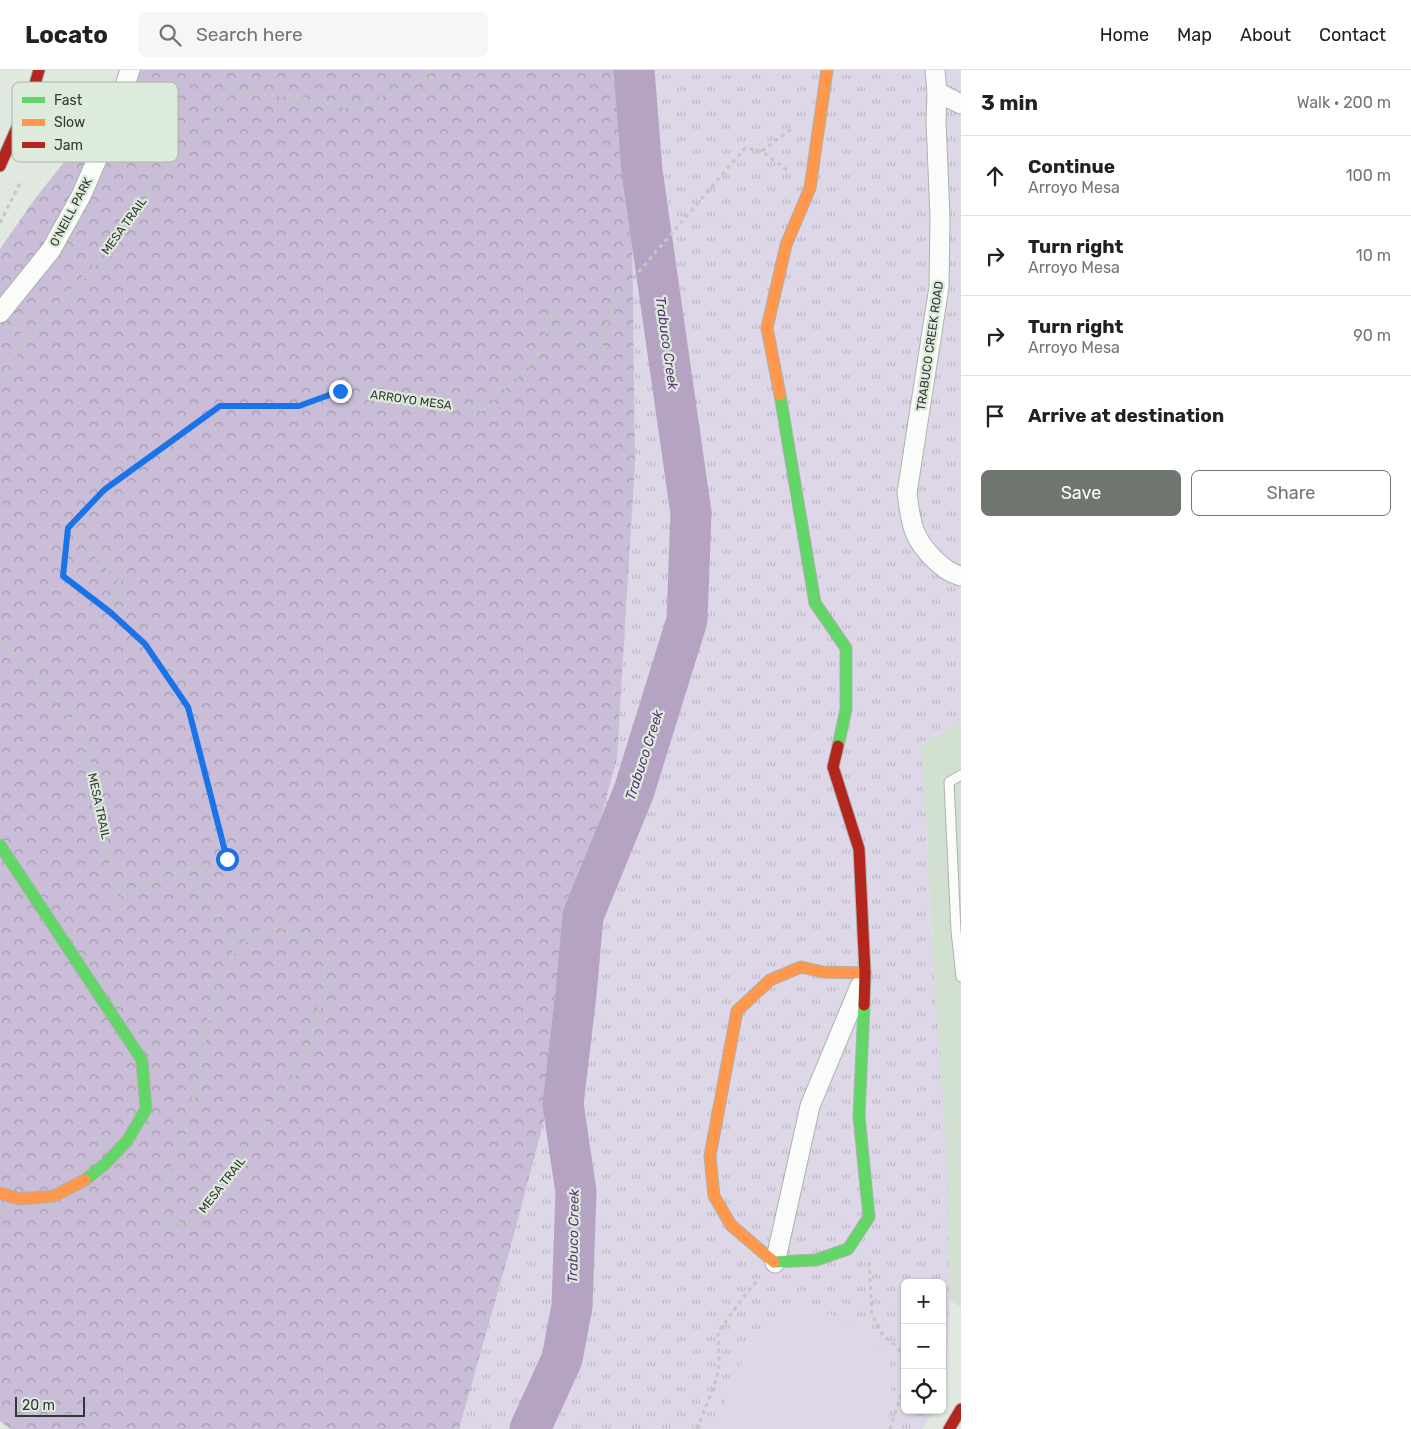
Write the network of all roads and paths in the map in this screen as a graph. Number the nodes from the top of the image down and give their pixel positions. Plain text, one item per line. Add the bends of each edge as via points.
1 (39, 70) edge
2 (130, 70) edge
3 (240, 70) edge
4 (429, 70) edge
5 (827, 70) edge
6 (935, 70) edge
7 (429, 76) junction
8 (35, 82) edge
9 (126, 82) edge
10 (231, 92) junction
11 (937, 92) junction
12 (454, 100) dead end
13 (961, 104) edge
14 (12, 138) edge
15 (178, 158) edge
16 (96, 162) edge
17 (174, 162) edge
18 (0, 166) edge
19 (810, 188) junction
20 (0, 313) edge
21 (0, 377) edge
22 (68, 528) junction
23 (961, 576) edge
24 (110, 612) junction
25 (0, 642) edge
26 (961, 775) edge
27 (0, 845) edge
28 (180, 871) junction
29 (236, 948) junction
30 (865, 973) junction
31 (961, 977) edge
32 (0, 1193) edge
33 (868, 1258) dead end
34 (775, 1263) junction
35 (901, 1353) edge
36 (901, 1394) edge
37 (961, 1409) edge
38 (697, 1429) edge
39 (890, 1429) edge
40 (949, 1429) edge

1 - 8 street
2 - 9 street, O'NEILL PARK
3 - 10 path, MESA TRAIL
4 - 7 path
5 - 19 street
6 - 11 street, TRABUCO CREEK ROAD
7 - 10 path via 355,109 303,98
7 - 12 path
10 - 15 path, MESA TRAIL
11 - 13 street
11 - 23 street, TRABUCO CREEK ROAD via 939,287 907,493 911,523 918,542 948,573
14 - 18 street
16 - 20 street, O'NEILL PARK via 51,250
17 - 21 path, MESA TRAIL via 144,196 99,260 28,339
19 - 22 path, ARROYO MESA via 762,151 745,148 612,303 601,368 552,314 538,357 481,410 340,391 299,406 220,406 104,490
19 - 30 street via 786,245 767,328 815,603 846,648 846,709 833,767 859,849
22 - 24 path via 121,583
22 - 24 path via 63,576
24 - 28 path via 145,644 188,707 227,859
25 - 28 path, MESA TRAIL via 29,668 78,724 100,800 116,897
26 - 31 lane via 949,782
27 - 32 street via 142,1060 146,1109 127,1141 88,1178 54,1196 19,1199
28 - 29 path via 216,914
29 - 29 path, MESA TRAIL via 221,975 181,1147 159,1198 160,1210 169,1221 184,1224 198,1217 239,1165 297,1070 311,1040 319,1009 324,960 318,946 309,938 281,926 261,931
30 - 34 street via 810,1106
30 - 34 street via 859,1116 869,1217 848,1249 816,1260
30 - 34 street via 823,972 801,967 770,980 737,1010 710,1156 714,1196 731,1225
33 - 35 path via 872,1315 882,1334
34 - 38 path via 751,1287 718,1332 717,1378
36 - 39 path
37 - 40 street

